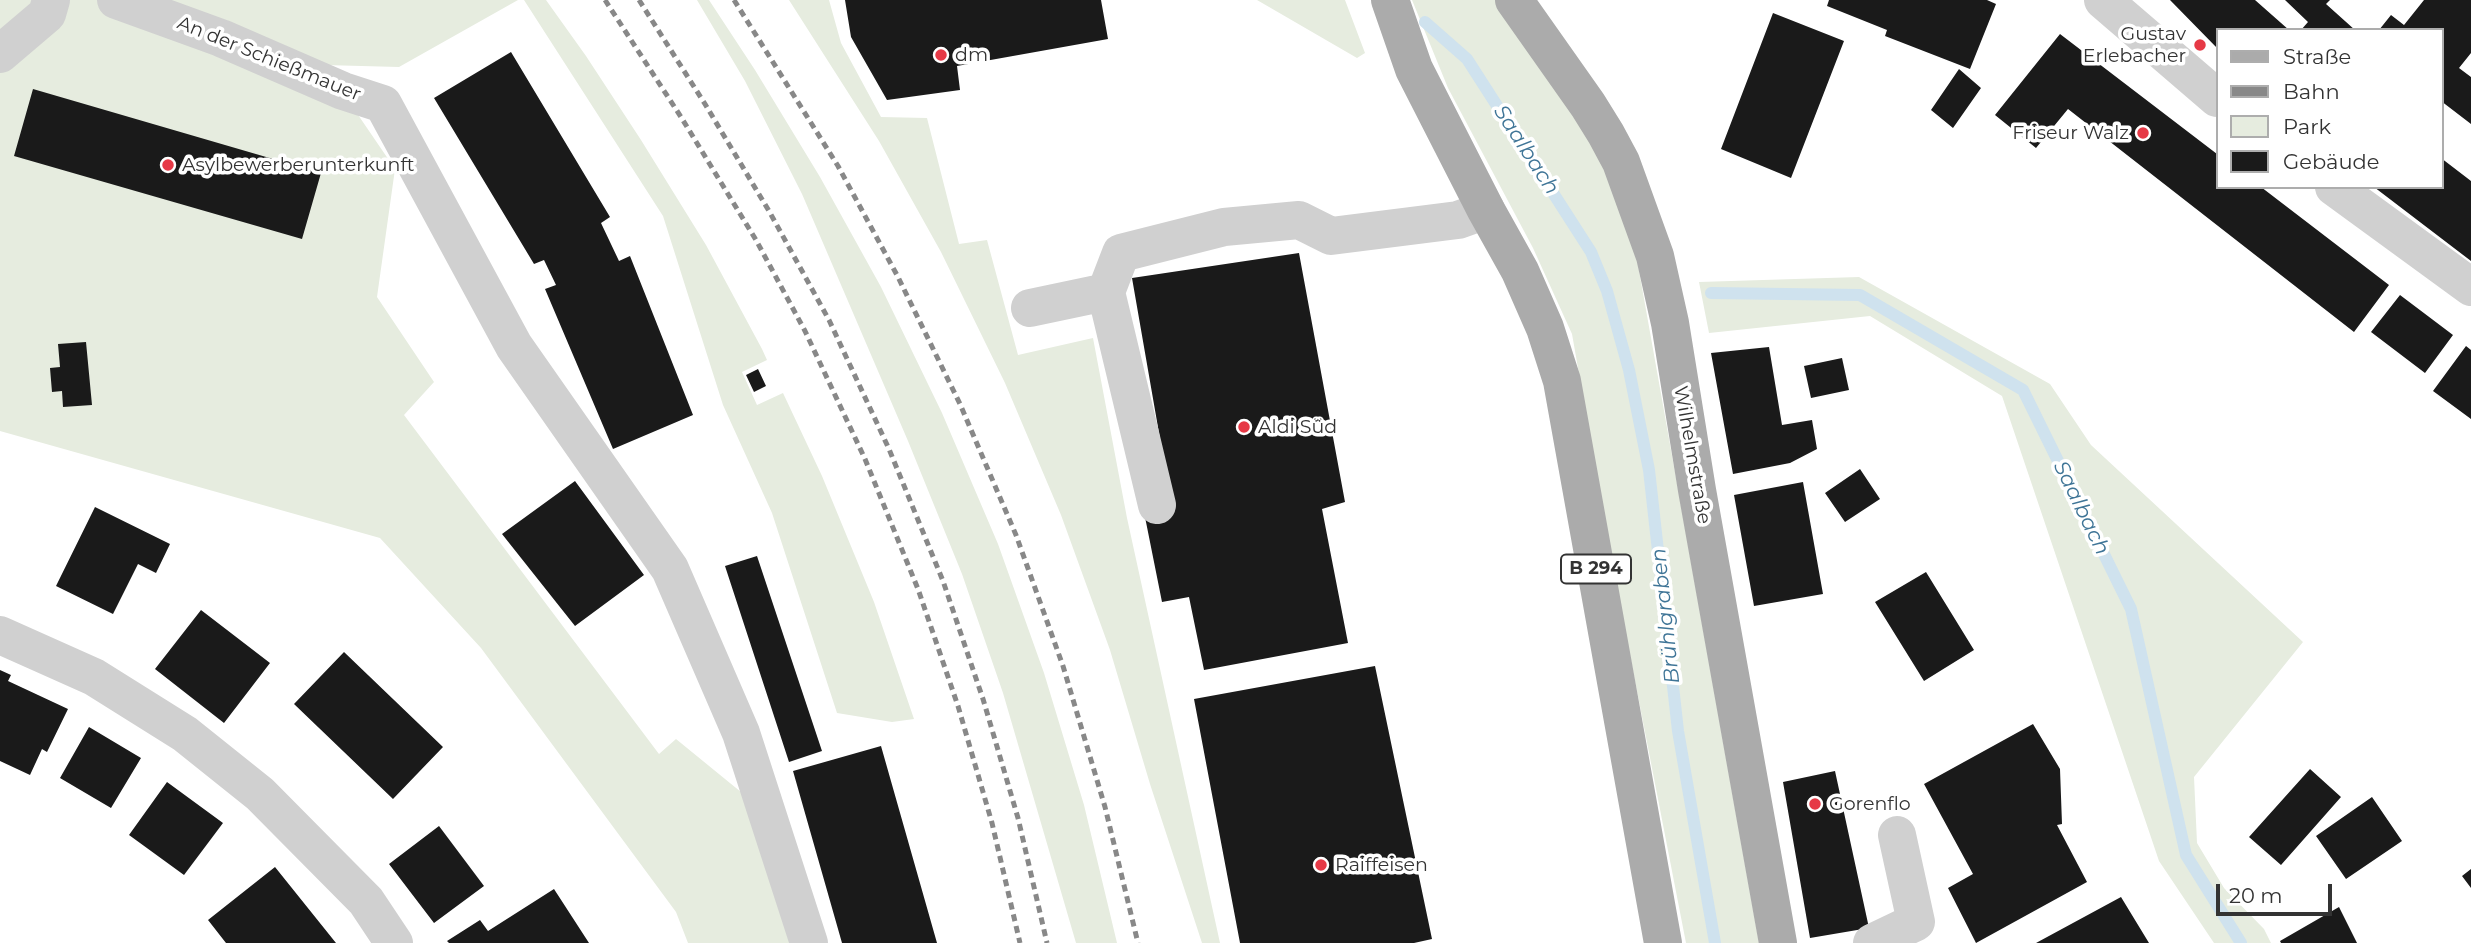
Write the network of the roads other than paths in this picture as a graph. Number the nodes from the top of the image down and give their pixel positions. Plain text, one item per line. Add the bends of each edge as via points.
1 (51, 0) edge
2 (116, 0) edge
3 (1390, 0) edge
4 (1514, 0) edge
5 (2103, 0) edge
6 (0, 54) edge
7 (2216, 97) edge
8 (2337, 189) edge
9 (1486, 210) junction
10 (2471, 288) edge
11 (1106, 292) junction
12 (1030, 307) dead end
13 (1157, 505) dead end
14 (0, 635) edge
15 (1897, 835) dead end
16 (394, 943) edge
17 (809, 943) edge
18 (1663, 943) edge
19 (1778, 943) edge
20 (1872, 943) edge

1 - 6 street via 47,15
2 - 17 street, An der Schießmauer via 383,104 514,346 670,569 741,733
3 - 9 main road, B 294 via 1414,69
4 - 19 main road, Wilhelmstraße via 1611,143 1655,256
5 - 7 street
8 - 10 street
9 - 11 street via 1458,220 1331,236 1298,220 1224,227 1121,253
9 - 18 main road, B 294 via 1520,271 1562,381
11 - 12 street
11 - 13 street
14 - 16 street via 94,677 185,734 260,793 366,901
15 - 20 street via 1916,922

